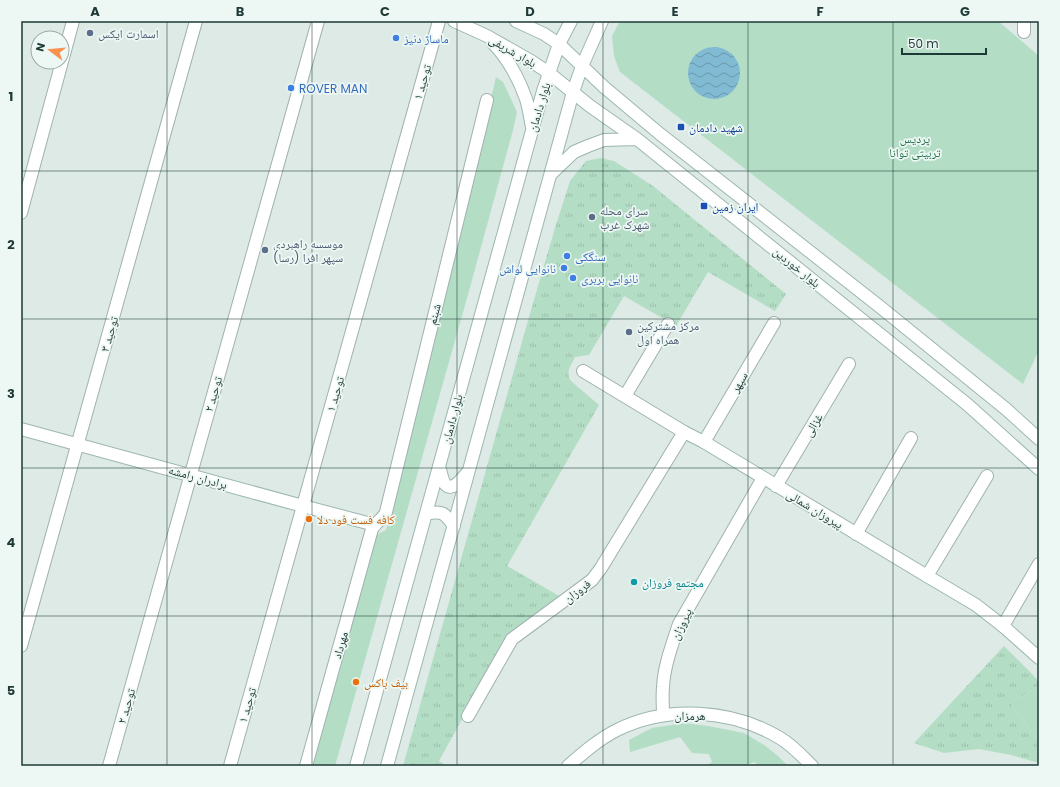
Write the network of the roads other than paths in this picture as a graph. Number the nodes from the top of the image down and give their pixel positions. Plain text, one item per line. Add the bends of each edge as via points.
1 (73, 21) edge
2 (196, 21) edge
3 (318, 21) edge
4 (439, 21) edge
5 (454, 21) edge
6 (516, 21) edge
7 (570, 21) edge
8 (602, 21) edge
9 (487, 36) junction
10 (559, 44) junction
11 (582, 66) junction
12 (549, 73) junction
13 (573, 92) junction
14 (487, 100) dead end
15 (532, 129) junction
16 (637, 139) junction
17 (550, 175) junction
18 (21, 213) edge
19 (774, 323) dead end
20 (668, 324) dead end
21 (849, 364) dead end
22 (583, 371) dead end
23 (624, 396) junction
24 (21, 429) edge
25 (684, 432) junction
26 (911, 438) dead end
27 (1039, 439) edge
28 (704, 442) junction
29 (78, 444) junction
30 (439, 466) junction
31 (1039, 469) edge
32 (469, 470) junction
33 (191, 475) junction
34 (987, 476) dead end
35 (763, 478) junction
36 (776, 486) junction
37 (303, 506) junction
38 (426, 514) junction
39 (375, 525) junction
40 (454, 526) junction
41 (856, 534) junction
42 (1039, 564) edge
43 (926, 576) junction
44 (1003, 626) junction
45 (21, 646) edge
46 (1039, 658) edge
47 (468, 716) dead end
48 (663, 716) junction
49 (109, 766) edge
50 (230, 766) edge
51 (306, 766) edge
52 (356, 766) edge
53 (387, 766) edge
54 (568, 766) edge
55 (812, 766) edge

1 - 18 street
2 - 29 street, توحید ۳
3 - 33 street, توحید ۲
4 - 37 street, توحید ۱
5 - 9 street, بلوار شریفی
6 - 10 street
7 - 10 street, بلوار دادمان
8 - 11 street
9 - 12 street, بلوار شریفی
9 - 15 street via 504,54 514,72 526,100
10 - 11 street, بلوار خوردین
10 - 12 street, بلوار دادمان
11 - 13 street
11 - 27 street, بلوار خوردین via 660,134 891,316
12 - 13 street, بلوار خوردین
12 - 15 street, بلوار دادمان
13 - 16 street, بلوار خوردین
13 - 17 street
14 - 39 street, شبنم via 386,512
15 - 30 street, بلوار دادمان
16 - 17 street via 604,140 581,149 574,152
16 - 31 street, بلوار خوردین via 968,405
17 - 32 street
19 - 28 street, سپهر
20 - 23 street
21 - 36 street, غزالی
22 - 23 street, پیروزان شمالی
23 - 25 street, پیروزان شمالی
24 - 29 street, برادران رامشه
25 - 28 street, پیروزان شمالی
25 - 47 street, فروزان via 592,580 512,639
26 - 41 street
28 - 35 street, پیروزان شمالی
29 - 33 street, برادران رامشه
29 - 45 street, توحید ۳
30 - 32 street via 448,487 459,482
30 - 38 street, بلوار دادمان
32 - 40 street
33 - 37 street, برادران رامشه
33 - 49 street, توحید ۲
34 - 43 street
35 - 36 street, پیروزان شمالی
35 - 48 street, پیروزان via 679,624 665,670
36 - 41 street, پیروزان شمالی
37 - 39 street, برادران رامشه
37 - 50 street, توحید ۱
38 - 40 street via 442,512
38 - 52 street, بلوار دادمان
39 - 51 street, مهرداد
40 - 53 street
41 - 43 street, پیروزان شمالی
42 - 44 street
43 - 44 street, پیروزان شمالی via 976,605
44 - 46 street, پیروزان شمالی
48 - 54 street, هرمزان via 616,730
48 - 55 street, هرمزان via 707,714 756,727 780,738

